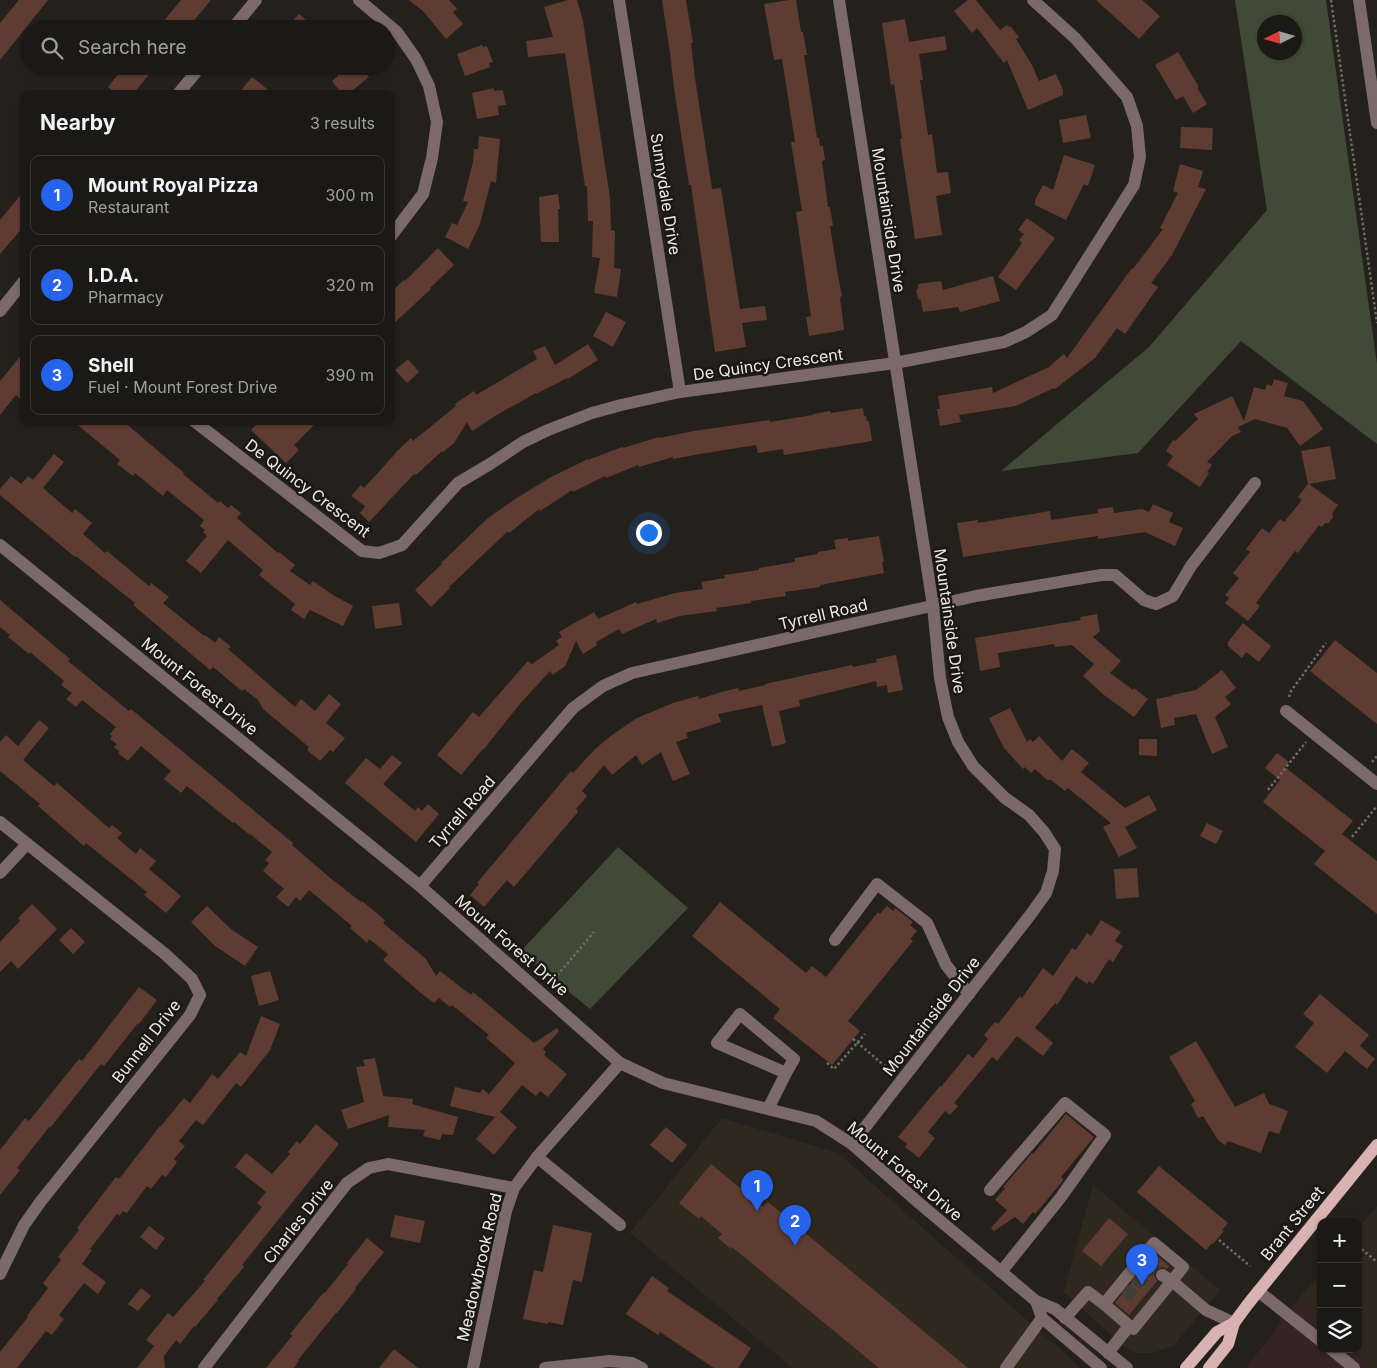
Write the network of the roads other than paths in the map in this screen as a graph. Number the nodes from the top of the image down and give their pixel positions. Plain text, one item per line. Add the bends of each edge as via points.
1 (256, 0) edge
2 (359, 0) edge
3 (619, 0) edge
4 (839, 0) edge
5 (1033, 0) edge
6 (1359, 0) edge
7 (239, 20) edge
8 (383, 20) edge
9 (395, 30) edge
10 (194, 75) edge
11 (181, 90) edge
12 (1377, 123) edge
13 (395, 231) edge
14 (20, 286) edge
15 (0, 311) edge
16 (895, 363) junction
17 (680, 392) junction
18 (201, 425) edge
19 (1255, 483) dead end
20 (0, 545) edge
21 (932, 606) junction
22 (1286, 711) road end
23 (1377, 784) edge
24 (0, 822) edge
25 (27, 844) junction
26 (0, 872) edge
27 (420, 886) junction
28 (835, 940) dead end
29 (969, 994) junction
30 (620, 1063) junction
31 (786, 1073) junction
32 (768, 1109) junction
33 (852, 1144) junction
34 (1377, 1145) edge
35 (537, 1157) junction
36 (514, 1188) junction
37 (990, 1190) dead end
38 (620, 1225) dead end
39 (1001, 1272) junction
40 (0, 1274) edge
41 (1167, 1278) junction
42 (1258, 1291) junction
43 (1036, 1301) junction
44 (1104, 1304) junction
45 (1042, 1318) junction
46 (1066, 1318) junction
47 (1234, 1323) junction
48 (1130, 1326) junction
49 (1317, 1338) edge
50 (1108, 1353) junction
51 (1336, 1353) edge
52 (204, 1368) edge
53 (473, 1368) edge
54 (545, 1368) edge
55 (642, 1368) edge
56 (1006, 1368) edge
57 (1101, 1368) edge
58 (1127, 1368) edge
59 (1186, 1368) edge
60 (1209, 1368) edge
61 (1354, 1368) edge

1 - 7 street
2 - 8 street
3 - 17 street, Sunnydale Drive
4 - 16 street, Mountainside Drive
5 - 16 street, De Quincy Crescent via 1075,38 1127,98 1137,126 1140,158 1134,185 1052,315 1004,342
6 - 12 street
9 - 13 street via 429,86 437,122 423,194
10 - 11 street
14 - 15 street
16 - 17 street, De Quincy Crescent
16 - 21 street, Mountainside Drive
17 - 18 street, De Quincy Crescent via 592,413 523,442 458,484 402,545 378,553 362,551
19 - 21 street, Tyrrell Road via 1191,566 1173,596 1156,604 1144,600 1115,575 1101,575
20 - 27 street, Mount Forest Drive
21 - 27 street, Tyrrell Road via 632,673 603,686 573,708
21 - 29 street, Mountainside Drive via 940,678 948,717 958,742 973,766 1005,798 1029,816 1054,849 1053,871 1046,893
22 - 23 street
24 - 25 street, Bunnell Drive
25 - 26 street
25 - 40 street, Bunnell Drive via 164,954 192,979 200,995 190,1015 41,1201 24,1225
27 - 30 street, Mount Forest Drive
28 - 29 street via 877,884 927,924 946,965
29 - 33 street, Mountainside Drive
30 - 32 street, Mount Forest Drive via 663,1083
30 - 35 street, Meadowbrook Road
31 - 31 street via 794,1059 740,1014 717,1043
31 - 32 street
32 - 33 street, Mount Forest Drive via 816,1121
33 - 39 street, Mount Forest Drive
34 - 42 main road, Brant Street
35 - 36 street, Meadowbrook Road
35 - 38 street
36 - 52 street, Charles Drive via 388,1164 369,1168 347,1183
36 - 53 street, Meadowbrook Road via 506,1210
37 - 39 street via 1065,1103 1105,1135
39 - 43 street, Mount Forest Drive
41 - 44 street via 1183,1267 1154,1243 1144,1261
41 - 47 street via 1206,1310
41 - 48 street via 1145,1305 1133,1329
42 - 47 main road, Brant Street
42 - 49 street
43 - 45 street
43 - 46 street, Mount Forest Drive
44 - 46 street via 1088,1292
44 - 48 street
45 - 56 street
45 - 57 street
46 - 50 street, Mount Forest Drive
47 - 59 main road, Brant Street via 1217,1332
47 - 60 main road, Brant Street via 1228,1344
48 - 50 street
50 - 58 street, Mount Forest Drive
51 - 61 street
54 - 55 street via 610,1361 632,1363

